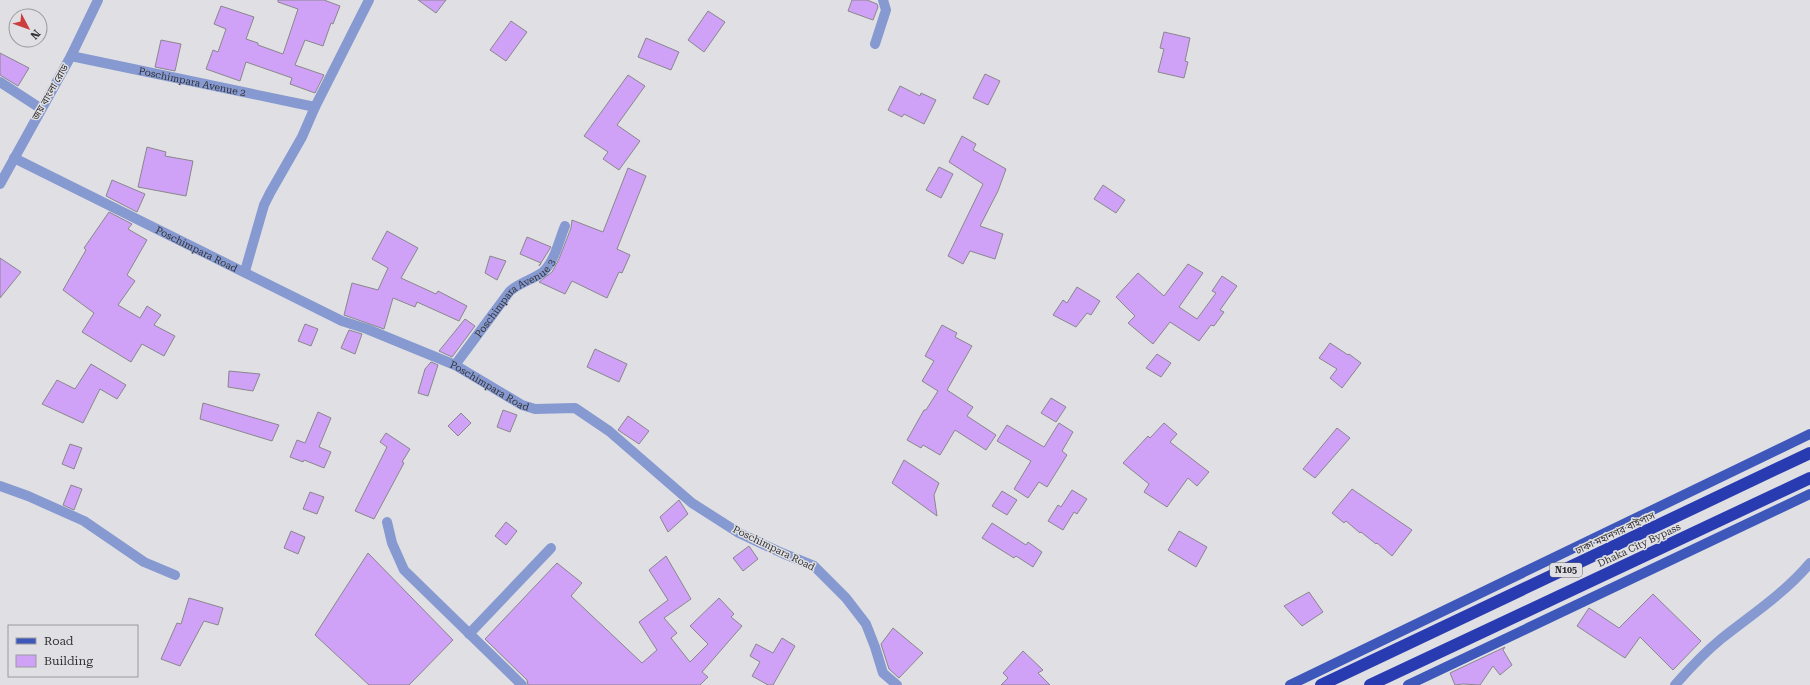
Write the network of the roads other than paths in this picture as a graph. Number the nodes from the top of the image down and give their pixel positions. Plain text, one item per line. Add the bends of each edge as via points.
1 (98, 0) edge
2 (369, 0) edge
3 (883, 0) edge
4 (875, 44) dead end
5 (71, 56) junction
6 (0, 82) edge
7 (315, 107) junction
8 (40, 108) junction
9 (14, 158) junction
10 (0, 184) edge
11 (565, 226) dead end
12 (245, 271) junction
13 (455, 365) junction
14 (1810, 434) edge
15 (1810, 453) edge
16 (1810, 478) edge
17 (0, 486) edge
18 (1810, 494) edge
19 (387, 522) dead end
20 (551, 548) dead end
21 (1810, 563) edge
22 (175, 575) dead end
23 (469, 634) junction
24 (522, 685) edge
25 (897, 685) edge
26 (1290, 685) edge
27 (1321, 685) edge
28 (1370, 685) edge
29 (1408, 685) edge
30 (1675, 685) edge

1 - 5 street, জয় বাংলা রোড
2 - 7 street
3 - 4 street via 886,10
5 - 7 street, Poschimpara Avenue 2
5 - 8 street, জয় বাংলা রোড
6 - 8 street
7 - 12 street via 302,137 264,205
8 - 9 street, জয় বাংলা রোড
9 - 10 street, জয় বাংলা রোড
9 - 12 street, Poschimpara Road
11 - 13 street, Poschimpara Avenue 3 via 549,266 510,291
12 - 13 street, Poschimpara Road via 342,321
13 - 25 street, Poschimpara Road via 522,405 535,408 575,408 609,431 692,503 739,533 814,566 846,598 866,624 883,673
14 - 26 main road
15 - 27 highway, ঢাকা মহানগর বাইপাস / N105
16 - 28 highway, Dhaka City Bypass / N105
17 - 22 street via 78,518 144,562
18 - 29 main road
19 - 23 street via 392,543 404,570
20 - 23 street
21 - 30 street via 1800,576 1720,640
23 - 24 street

